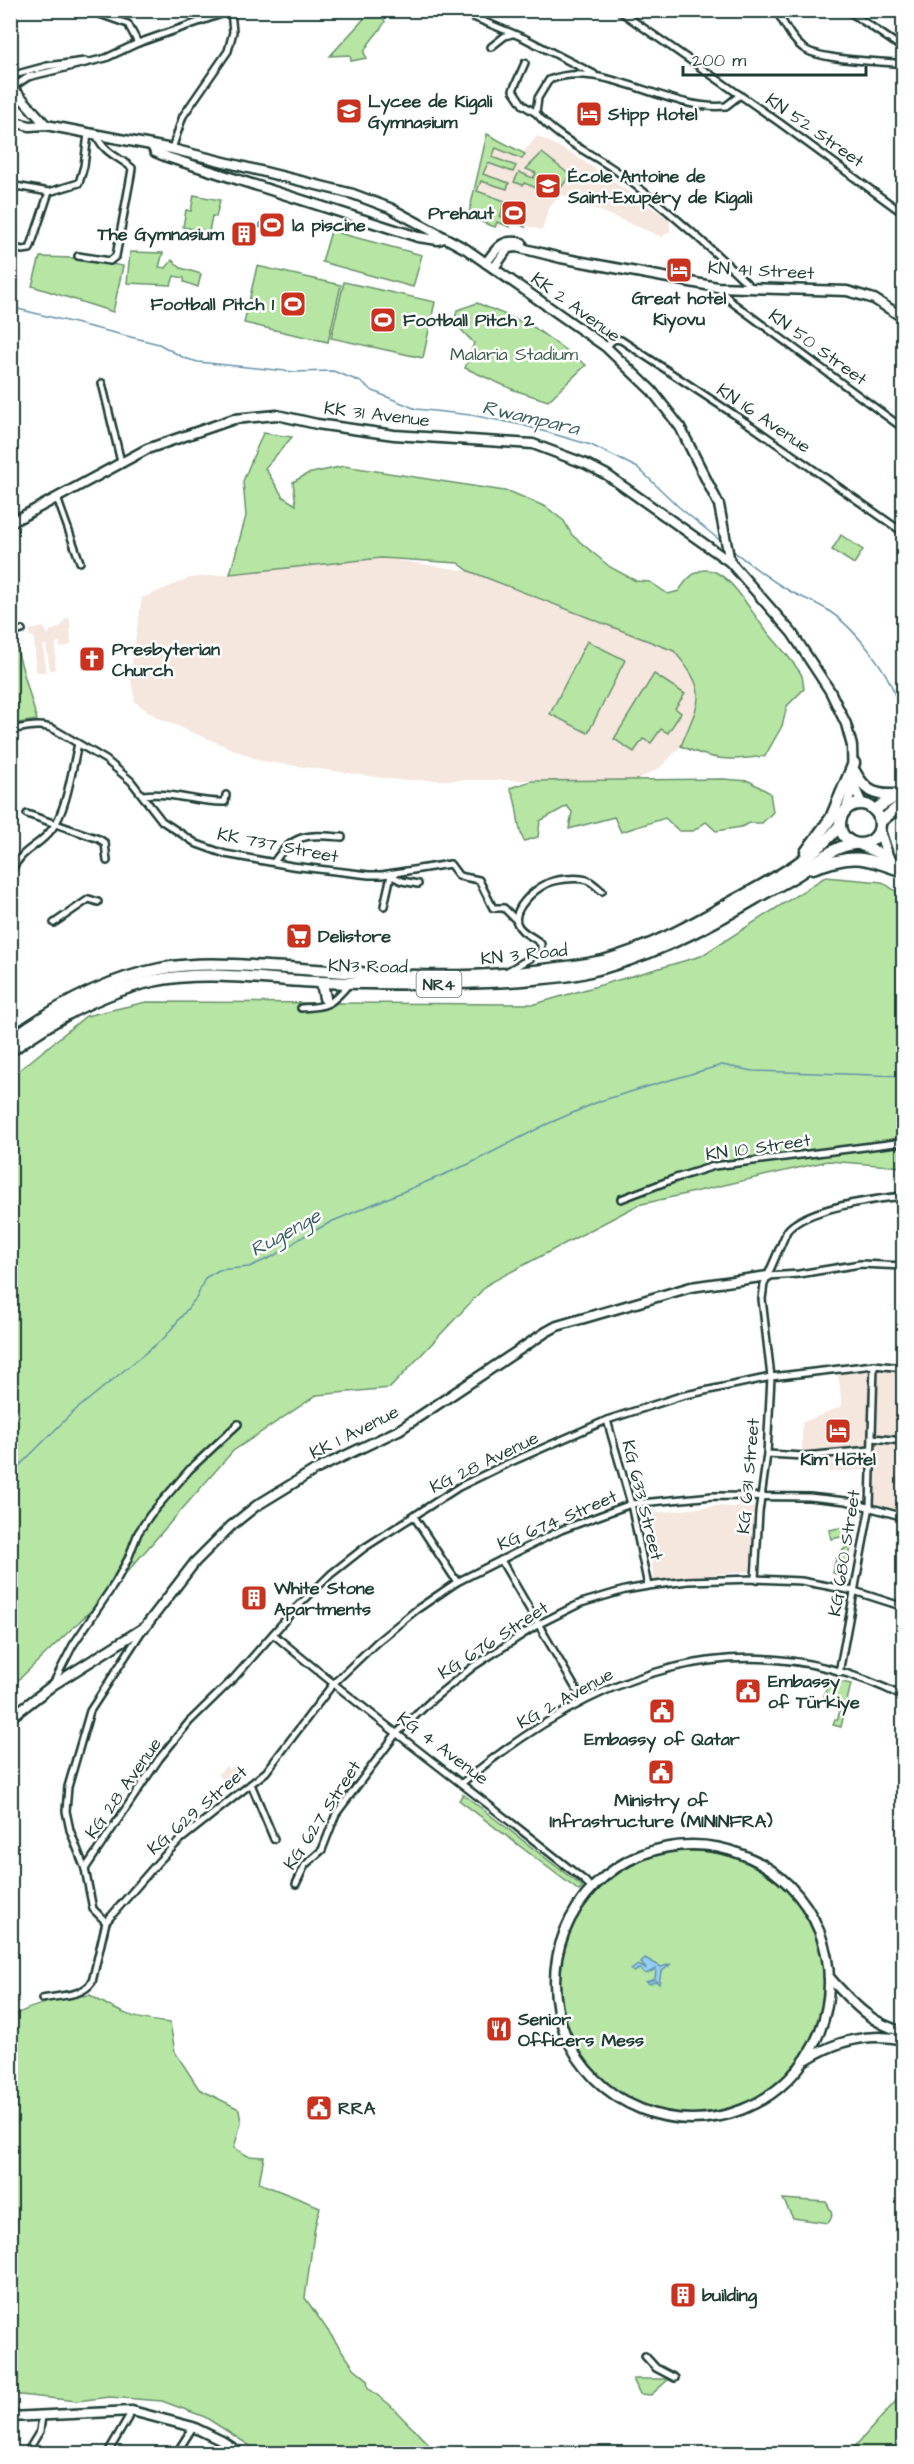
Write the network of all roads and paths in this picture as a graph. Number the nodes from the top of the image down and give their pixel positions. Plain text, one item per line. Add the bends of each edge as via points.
1 (88, 10) edge
2 (456, 10) edge
3 (618, 10) edge
4 (776, 10) edge
5 (847, 10) edge
6 (232, 11) edge
7 (514, 34) junction
8 (138, 43) junction
9 (491, 47) dead end
10 (903, 49) edge
11 (95, 61) junction
12 (525, 63) dead end
13 (903, 64) edge
14 (595, 75) junction
15 (10, 76) edge
16 (12, 86) edge
17 (740, 95) junction
18 (536, 112) junction
19 (34, 113) junction
20 (12, 122) edge
21 (46, 125) junction
22 (88, 134) junction
23 (97, 136) junction
24 (152, 146) junction
25 (172, 149) junction
26 (10, 185) edge
27 (49, 192) junction
28 (903, 214) edge
29 (445, 238) junction
30 (10, 246) edge
31 (78, 256) dead end
32 (490, 266) junction
33 (717, 287) junction
34 (751, 287) junction
35 (903, 318) edge
36 (606, 347) junction
37 (102, 383) dead end
38 (903, 429) edge
39 (122, 462) junction
40 (57, 498) junction
41 (10, 523) edge
42 (903, 533) edge
43 (725, 534) junction
44 (708, 546) junction
45 (80, 562) dead end
46 (730, 562) junction
47 (22, 630) dead end
48 (10, 634) edge
49 (10, 730) edge
50 (78, 744) junction
51 (854, 767) junction
52 (853, 784) junction
53 (143, 795) junction
54 (226, 795) dead end
55 (900, 796) edge
56 (862, 804) junction
57 (846, 809) junction
58 (874, 810) junction
59 (27, 814) dead end
60 (55, 825) junction
61 (840, 825) junction
62 (879, 825) junction
63 (342, 837) dead end
64 (856, 844) junction
65 (888, 857) junction
66 (107, 861) dead end
67 (274, 862) junction
68 (800, 867) junction
69 (902, 871) edge
70 (11, 872) edge
71 (390, 875) junction
72 (418, 884) dead end
73 (602, 891) dead end
74 (98, 902) dead end
75 (384, 906) dead end
76 (516, 920) junction
77 (54, 923) dead end
78 (503, 974) junction
79 (333, 976) junction
80 (351, 978) junction
81 (319, 982) junction
82 (322, 1003) junction
83 (301, 1008) dead end
84 (10, 1040) edge
85 (10, 1051) edge
86 (903, 1142) edge
87 (903, 1196) edge
88 (621, 1199) dead end
89 (903, 1266) edge
90 (768, 1276) junction
91 (874, 1365) junction
92 (903, 1368) edge
93 (771, 1377) junction
94 (607, 1420) junction
95 (238, 1424) dead end
96 (872, 1438) junction
97 (903, 1440) edge
98 (871, 1450) junction
99 (767, 1455) junction
100 (761, 1497) junction
101 (631, 1504) junction
102 (870, 1506) junction
103 (413, 1515) junction
104 (903, 1517) edge
105 (501, 1560) junction
106 (755, 1579) junction
107 (457, 1582) junction
108 (648, 1586) junction
109 (854, 1591) junction
110 (903, 1607) edge
111 (539, 1624) junction
112 (145, 1627) junction
113 (273, 1634) junction
114 (839, 1672) junction
115 (333, 1684) junction
116 (53, 1685) junction
117 (903, 1697) edge
118 (583, 1701) junction
119 (10, 1718) edge
120 (396, 1734) junction
121 (462, 1783) junction
122 (251, 1784) junction
123 (274, 1839) dead end
124 (85, 1869) junction
125 (296, 1884) dead end
126 (592, 1889) junction
127 (106, 1922) junction
128 (829, 1977) junction
129 (42, 1999) dead end
130 (903, 2032) edge
131 (903, 2040) edge
132 (806, 2060) junction
133 (645, 2356) dead end
134 (675, 2379) dead end
135 (132, 2412) junction
136 (42, 2416) junction
137 (10, 2417) edge
138 (193, 2427) junction
139 (237, 2452) edge
140 (26, 2454) edge
141 (107, 2454) edge
142 (176, 2454) edge

1 - 8 street via 129,24
2 - 7 street
3 - 17 street, KN 52 Street
4 - 13 street via 804,49
5 - 10 street
6 - 8 street
6 - 25 street via 233,32 228,51 183,116
7 - 9 street
7 - 14 street
8 - 11 street
11 - 15 street via 47,66
11 - 16 street via 28,76
12 - 18 street via 513,90 523,105
14 - 17 street via 696,104 726,106
14 - 18 street via 570,74 549,80 538,98
16 - 19 main road
17 - 28 street, KN 52 Street
18 - 34 street via 546,125 618,173
19 - 20 main road, KK 2 Avenue
19 - 21 main road
20 - 21 main road, KK 2 Avenue
21 - 22 main road, KK 2 Avenue
22 - 23 main road, KK 2 Avenue
22 - 27 street via 79,183
23 - 24 main road, KK 2 Avenue
23 - 31 street via 107,152 132,168 131,175 116,256 111,261
24 - 25 main road, KK 2 Avenue
24 - 29 main road via 155,152 167,157 418,237
25 - 29 main road, KK 2 Avenue via 367,199
26 - 27 street
27 - 30 street via 30,249
29 - 32 main road, KK 2 Avenue
32 - 33 main road, KN 41 Street via 510,247
32 - 36 main road, KK 2 Avenue
33 - 34 main road, KN 41 Street
33 - 38 street, KN 50 Street
34 - 35 main road, KN 41 Street via 847,291 874,299
36 - 42 street, KN 16 Avenue via 614,339 621,340
36 - 43 main road, KK 2 Avenue via 652,391 680,427 719,505
37 - 39 street
39 - 40 main road, KK 31 Avenue
39 - 44 main road, KK 31 Avenue via 206,427 234,419 277,416 394,435 533,444 607,475
40 - 41 main road, KK 31 Avenue
40 - 45 street
43 - 44 main road
43 - 46 main road, KK 2 Avenue
44 - 46 main road, KK 31 Avenue
46 - 51 main road via 792,633 819,673 846,724
47 - 48 street
49 - 50 street, KK 737 Street via 50,727
50 - 53 street, KK 737 Street via 106,760
50 - 60 street
51 - 52 main road
51 - 55 highway via 867,790 882,796
51 - 68 highway via 831,818
52 - 56 main road
52 - 57 main road
53 - 54 street via 175,795 214,802 225,802
53 - 67 street, KK 737 Street via 162,821 197,844 225,854
55 - 58 highway
55 - 62 highway, NR4
56 - 57 highway
56 - 58 highway
57 - 61 highway, NR4
58 - 62 highway
59 - 60 street
60 - 66 street via 105,843
60 - 70 street via 21,854
61 - 64 highway via 843,835
61 - 68 highway, KN 3 Road / NR4
62 - 64 highway, NR4 via 872,841
62 - 65 main road
63 - 67 street via 310,835 292,841
64 - 65 main road
64 - 68 highway, KN3 Road / NR4 via 837,848
65 - 69 main road
67 - 71 street, KK 737 Street via 334,872
68 - 69 highway via 847,857 871,860
68 - 78 highway, KN 3 Road / NR4 via 637,950 602,961
68 - 80 highway, KN3 Road / NR4 via 676,941 633,960 579,974 499,982
71 - 72 street
71 - 75 street
71 - 76 street, KK 737 Street via 450,864 459,876 479,880 493,908 504,908
73 - 76 street via 587,880 546,883 523,903
74 - 77 street via 89,899
76 - 78 street via 542,950
78 - 80 highway, KN 3 Road / NR4
79 - 80 highway, KN 3 Road / NR4
79 - 81 highway, KN3 Road / NR4
79 - 82 street
79 - 84 highway, KN 3 Road / NR4 via 234,965 162,969 124,978 79,996
80 - 82 street via 329,1005
81 - 82 highway via 323,988
81 - 85 highway, KN3 Road / NR4 via 240,975 152,982 73,1010
82 - 83 street
86 - 88 street, KN 10 Street via 714,1166
87 - 90 street via 802,1219 792,1225
89 - 90 street via 860,1264
90 - 93 street via 762,1299
90 - 112 main road, KK 1 Avenue via 691,1287 556,1326 399,1430 315,1470 256,1506 195,1562
91 - 92 street, KG 28 Avenue
91 - 93 street, KG 28 Avenue
91 - 96 street, KG 680 Street
93 - 94 street, KG 28 Avenue via 681,1396
93 - 99 street, KG 631 Street
94 - 101 street, KG 633 Street
94 - 103 street, KG 28 Avenue via 502,1466
95 - 116 street via 183,1476 150,1515 115,1583 73,1645
96 - 97 street
96 - 98 street, KG 680 Street
98 - 99 street
98 - 102 street, KG 680 Street
99 - 100 street, KG 631 Street
100 - 101 street, KG 674 Street via 689,1497
100 - 102 street, KG 674 Street via 828,1498
100 - 106 street, KG 631 Street
101 - 105 street, KG 674 Street via 561,1530
101 - 108 street, KG 633 Street
102 - 104 street, KG 674 Street
102 - 109 street, KG 680 Street
103 - 107 street
103 - 113 street, KG 28 Avenue via 331,1574
105 - 107 street, KG 674 Street
105 - 111 street
106 - 108 street, KG 676 Street
106 - 109 street, KG 676 Street via 801,1581
107 - 115 street, KG 674 Street via 403,1620
108 - 111 street, KG 676 Street via 581,1603
109 - 110 street, KG 676 Street
109 - 114 street, KG 680 Street
111 - 118 street
111 - 120 street, KG 676 Street via 474,1666
112 - 116 main road, KK 1 Avenue
112 - 124 street via 90,1711 68,1787 66,1811
113 - 115 street, KG 4 Avenue
113 - 124 street, KG 28 Avenue via 189,1722
114 - 117 street, KG 2 Avenue
114 - 118 street, KG 2 Avenue via 795,1661 710,1660 655,1671
115 - 120 street, KG 4 Avenue
115 - 122 street, KG 629 Street via 275,1761
116 - 119 main road, KK 1 Avenue
118 - 121 street, KG 2 Avenue via 502,1752
120 - 121 street, KG 4 Avenue
120 - 125 street, KG 627 Street via 336,1814 322,1850 305,1865
121 - 126 street, KG 4 Avenue
122 - 123 street
122 - 127 street, KG 629 Street via 180,1840
124 - 127 street via 93,1909
126 - 128 main road via 635,1858 660,1849 713,1846 739,1853 785,1881 803,1901 820,1934
126 - 132 main road via 559,1946 556,1995 568,2040 585,2068 609,2092 657,2115 683,2120 710,2119 753,2106 774,2093
127 - 129 street, KG 629 Street via 88,1988 81,1993
128 - 130 main road via 866,2015
128 - 132 main road via 820,2029
131 - 132 main road via 860,2038 834,2045
133 - 134 street
135 - 136 main road
135 - 138 main road
135 - 141 street
136 - 137 main road
136 - 140 street via 40,2431
138 - 139 main road
138 - 142 street

